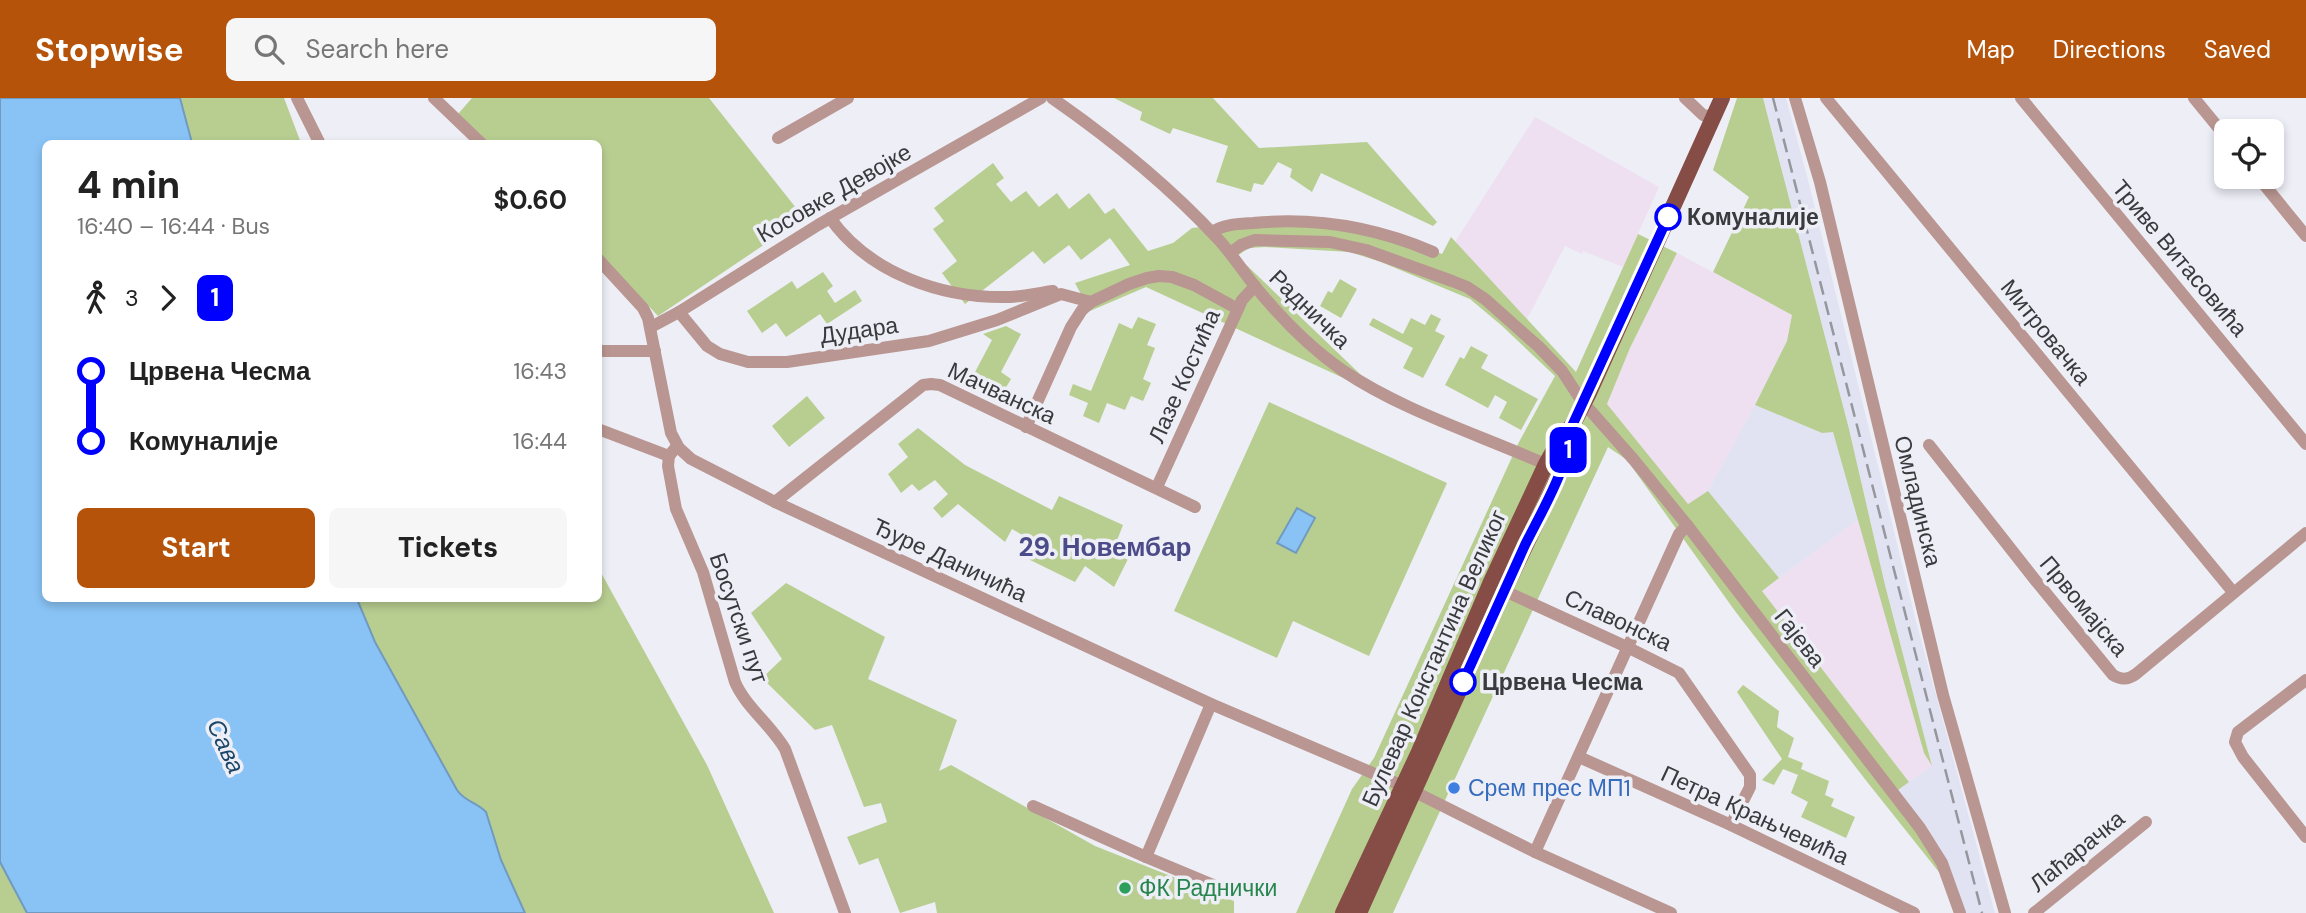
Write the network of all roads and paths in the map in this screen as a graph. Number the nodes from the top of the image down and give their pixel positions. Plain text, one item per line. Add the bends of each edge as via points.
1 (298, 98) edge
2 (434, 98) edge
3 (848, 98) edge
4 (1041, 98) edge
5 (1052, 98) edge
6 (1072, 98) edge
7 (1685, 98) edge
8 (1722, 98) edge
9 (1795, 98) edge
10 (1826, 98) edge
11 (2021, 98) edge
12 (2194, 98) edge
13 (1074, 114) junction
14 (1713, 117) junction
15 (2214, 122) edge
16 (779, 138) dead end
17 (318, 140) edge
18 (478, 140) edge
19 (2268, 189) edge
20 (830, 218) junction
21 (1212, 232) junction
22 (2306, 236) edge
23 (1433, 252) dead end
24 (1230, 253) junction
25 (602, 263) edge
26 (1255, 286) junction
27 (1057, 295) junction
28 (1091, 302) junction
29 (1238, 309) junction
30 (679, 312) junction
31 (651, 327) junction
32 (602, 351) edge
33 (655, 351) junction
34 (1584, 403) junction
35 (1026, 427) junction
36 (602, 430) edge
37 (2306, 444) edge
38 (1929, 445) dead end
39 (673, 451) junction
40 (1553, 468) junction
41 (1157, 487) junction
42 (775, 502) junction
43 (1195, 507) dead end
44 (1687, 525) junction
45 (2306, 533) edge
46 (1497, 588) junction
47 (2233, 593) junction
48 (1627, 647) junction
49 (2306, 680) edge
50 (1211, 704) junction
51 (1579, 757) junction
52 (1409, 789) junction
53 (1033, 806) dead end
54 (2146, 822) dead end
55 (1731, 825) junction
56 (2306, 837) edge
57 (1535, 852) junction
58 (1146, 857) junction
59 (1230, 892) dead end
60 (845, 913) edge
61 (1343, 913) edge
62 (1359, 913) edge
63 (1671, 913) edge
64 (1913, 913) edge
65 (1960, 913) edge
66 (2005, 913) edge
67 (2034, 913) edge

1 - 17 street
2 - 18 street
3 - 16 street
4 - 20 street, Косовке Девојке
5 - 13 street
6 - 13 street
7 - 14 street via 1703,115
8 - 14 main road, Булевар Константина Великог
9 - 66 street, Омладинска via 1820,182 1943,695
10 - 47 street, Митровачка
11 - 37 street, Триве Витасовића
12 - 15 street
13 - 21 street, Радничка via 1145,170
14 - 34 main road, Булевар Константина Великог
19 - 22 street
20 - 27 street via 860,252 923,285 969,295 1009,297 1052,291
20 - 30 street, Косовке Девојке
21 - 23 street via 1259,223 1335,223
21 - 24 street, Радничка
24 - 26 street, Радничка
24 - 34 street, Гајева via 1255,240 1331,242 1466,287 1539,347
25 - 31 street via 643,308
26 - 29 street, Лазе Костића
26 - 40 street, Радничка via 1299,334 1342,370 1410,406
27 - 28 street
27 - 30 street, Дудара via 929,341 787,362 748,362 720,354 707,346
28 - 29 street via 1159,276 1194,285
28 - 35 street via 1071,327
29 - 41 street, Лазе Костића
30 - 31 street, Косовке Девојке
31 - 33 street
32 - 33 street
33 - 39 street
34 - 40 main road, Булевар Константина Великог via 1562,435
34 - 44 street, Гајева
35 - 41 street, Мачванска
35 - 42 street, Мачванска via 940,385 926,384
36 - 39 street, Ђуре Даничића
38 - 47 street, Првомајска via 2117,677 2136,674
39 - 42 street, Ђуре Даничића
39 - 60 street, Босутски пут via 668,466 676,509 703,572 735,682 785,749
40 - 46 main road, Булевар Константина Великог
41 - 43 street, Мачванска
42 - 50 street, Ђуре Даничића
44 - 48 street
44 - 65 street, Гајева via 1920,828 1942,863
45 - 47 street
46 - 48 street, Славонска
46 - 52 main road, Булевар Константина Великог
48 - 51 street
48 - 55 street, Славонска via 1679,673 1749,771 1749,787
49 - 56 street via 2238,732 2235,741
50 - 52 street, Ђуре Даничића
50 - 58 street
51 - 55 street, Петра Крањчевића
51 - 57 street
52 - 57 street, Ђуре Даничића
52 - 61 main road, Булевар Константина Великог
52 - 62 main road, Булевар Константина Великог
53 - 58 street
54 - 67 street, Лаћарачка
55 - 64 street, Петра Крањчевића
57 - 63 street, Ђуре Даничића
58 - 59 street

